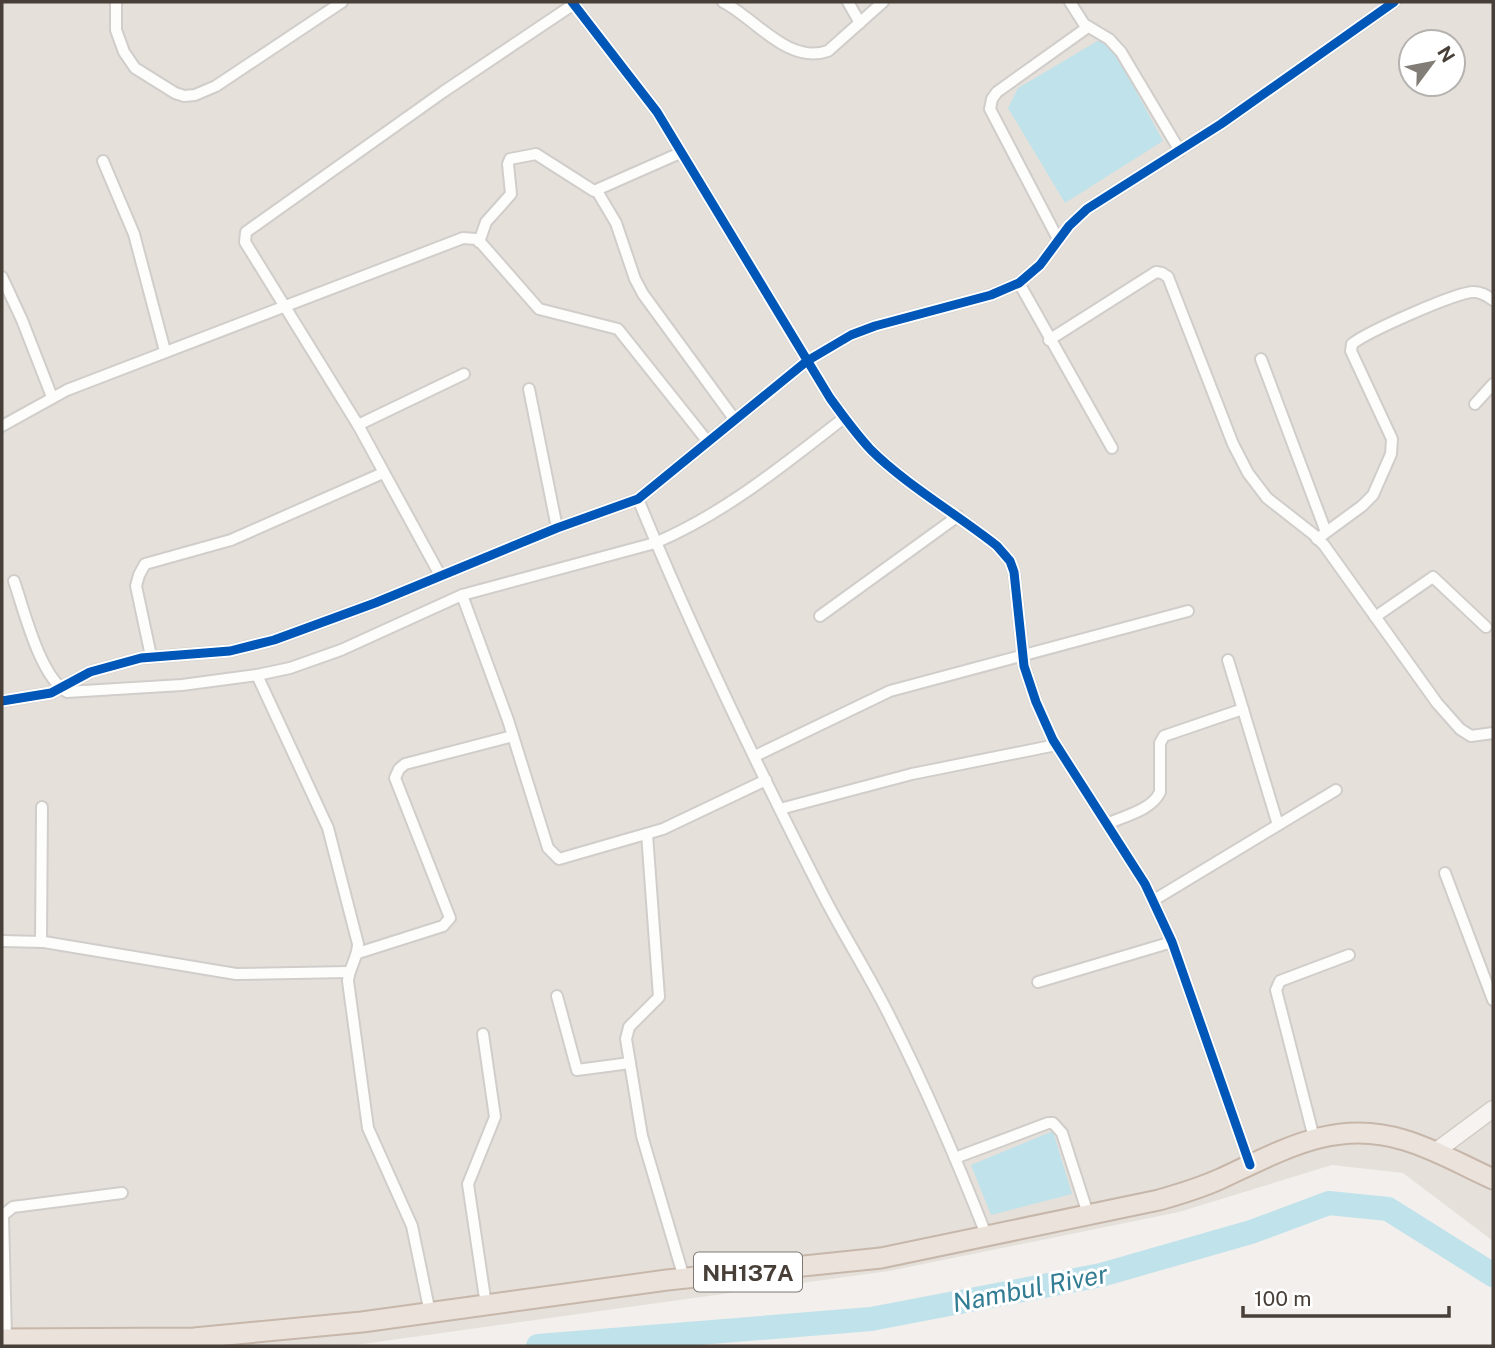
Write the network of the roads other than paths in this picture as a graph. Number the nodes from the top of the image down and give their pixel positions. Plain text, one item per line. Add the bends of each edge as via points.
1 (116, 2) edge
2 (342, 2) edge
3 (848, 2) edge
4 (883, 2) edge
5 (1070, 2) edge
6 (1394, 2) edge
7 (573, 3) edge
8 (728, 3) edge
9 (860, 23) junction
10 (1088, 27) junction
11 (1180, 151) junction
12 (680, 153) junction
13 (103, 161) dead end
14 (597, 191) junction
15 (1058, 239) junction
16 (479, 242) junction
17 (2, 276) edge
18 (1019, 283) junction
19 (1493, 300) edge
20 (284, 305) junction
21 (1049, 340) junction
22 (166, 351) junction
23 (1261, 359) dead end
24 (807, 361) junction
25 (464, 374) dead end
26 (1493, 384) edge
27 (529, 389) dead end
28 (52, 397) junction
29 (1475, 404) dead end
30 (844, 418) junction
31 (735, 420) junction
32 (358, 425) junction
33 (2, 426) edge
34 (709, 442) junction
35 (1112, 448) dead end
36 (383, 473) junction
37 (638, 499) junction
38 (958, 516) junction
39 (558, 528) junction
40 (1322, 535) junction
41 (656, 543) junction
42 (440, 575) junction
43 (14, 580) dead end
44 (462, 595) junction
45 (1188, 611) dead end
46 (820, 616) dead end
47 (1375, 617) junction
48 (1486, 627) dead end
49 (151, 656) junction
50 (1023, 657) junction
51 (1228, 660) dead end
52 (257, 675) junction
53 (59, 688) junction
54 (2, 701) edge
55 (1243, 709) junction
56 (1493, 733) edge
57 (513, 736) junction
58 (1056, 745) junction
59 (755, 756) junction
60 (766, 780) junction
61 (1336, 790) dead end
62 (42, 807) dead end
63 (780, 809) junction
64 (1107, 824) junction
65 (1278, 825) junction
66 (647, 834) junction
67 (1445, 873) dead end
68 (1154, 900) junction
69 (2, 941) edge
70 (41, 942) junction
71 (1172, 942) junction
72 (358, 953) junction
73 (1349, 955) dead end
74 (349, 972) junction
75 (1038, 982) dead end
76 (556, 996) dead end
77 (1493, 997) edge
78 (483, 1034) dead end
79 (630, 1063) junction
80 (1493, 1109) edge
81 (1314, 1138) junction
82 (1435, 1152) junction
83 (955, 1158) junction
84 (1250, 1165) junction
85 (1471, 1169) junction
86 (1493, 1179) edge
87 (1493, 1191) edge
88 (122, 1193) dead end
89 (1088, 1214) junction
90 (2, 1236) edge
91 (987, 1237) junction
92 (684, 1279) junction
93 (486, 1305) junction
94 (430, 1313) junction
95 (4, 1338) edge

1 - 2 street via 116,30 135,68 184,96 216,86
3 - 9 street
4 - 9 street
5 - 10 street
6 - 11 street
7 - 12 street via 637,84
7 - 20 street via 249,228 246,242
8 - 9 street via 781,43 809,55 828,51
10 - 11 street via 1121,52
10 - 15 street via 997,92 990,104
11 - 15 street via 1087,209
12 - 14 street
12 - 24 street
13 - 22 street via 134,234
14 - 16 street via 536,154 510,159 512,194 486,222
14 - 31 street via 619,229 643,294
15 - 18 street via 1040,265
16 - 20 street via 463,238
16 - 34 street via 539,309 618,329
17 - 28 street
18 - 21 street
18 - 24 street via 875,326
19 - 40 street via 1471,292 1453,297 1352,344 1351,351 1393,446 1373,495
20 - 22 street
20 - 32 street
21 - 35 street
21 - 40 street via 1156,272 1168,277 1248,473 1267,498
22 - 28 street
23 - 40 street
24 - 30 street
24 - 31 street
25 - 32 street
26 - 29 street
27 - 39 street
28 - 33 street
30 - 38 street via 897,473
30 - 41 street via 720,511
31 - 34 street
32 - 36 street
34 - 37 street
36 - 42 street
36 - 49 street via 232,540 145,564 136,586
37 - 39 street
37 - 41 street
38 - 46 street
38 - 50 street via 1010,561
39 - 42 street
40 - 47 street
41 - 44 street
41 - 59 street
42 - 49 street via 274,640 230,651
43 - 53 street via 47,671
44 - 52 street via 341,650
44 - 57 street
45 - 50 street
47 - 48 street via 1433,577
47 - 56 street via 1460,729 1471,736
49 - 53 street via 90,672
50 - 58 street via 1036,702
50 - 59 street via 882,694
51 - 55 street
52 - 53 street via 70,693
52 - 72 street via 328,828
53 - 54 street
55 - 64 street via 1164,736 1158,797
55 - 65 street
57 - 66 street via 548,848 559,859
57 - 72 street via 405,764 396,773 450,918 443,926
58 - 63 street via 912,774
58 - 64 street
59 - 60 street
60 - 63 street
60 - 66 street
61 - 65 street
62 - 70 street
63 - 83 street via 890,1016
64 - 68 street
65 - 68 street
66 - 79 street via 659,997 627,1030
67 - 77 street
68 - 71 street
69 - 70 street
70 - 74 street via 236,974
71 - 75 street
71 - 84 street
72 - 74 street
73 - 81 street via 1280,981 1276,990
74 - 94 street via 365,1115 412,1226
76 - 79 street via 578,1070
78 - 93 street via 495,1117 468,1184
79 - 92 street via 642,1136
80 - 82 street
81 - 82 highway, NH137A via 1375,1133
81 - 84 highway, NH137A
82 - 85 highway, NH137A
83 - 89 street via 1053,1123 1062,1133
83 - 91 street
84 - 89 highway, NH137A via 1192,1191
85 - 86 highway, NH137A
85 - 87 highway, NH137A
88 - 90 street via 9,1209 2,1215
89 - 91 highway, NH137A
90 - 95 street
91 - 92 highway, NH137A via 842,1264
92 - 93 highway, NH137A
93 - 94 highway, NH137A
94 - 95 highway, NH137A via 194,1338

